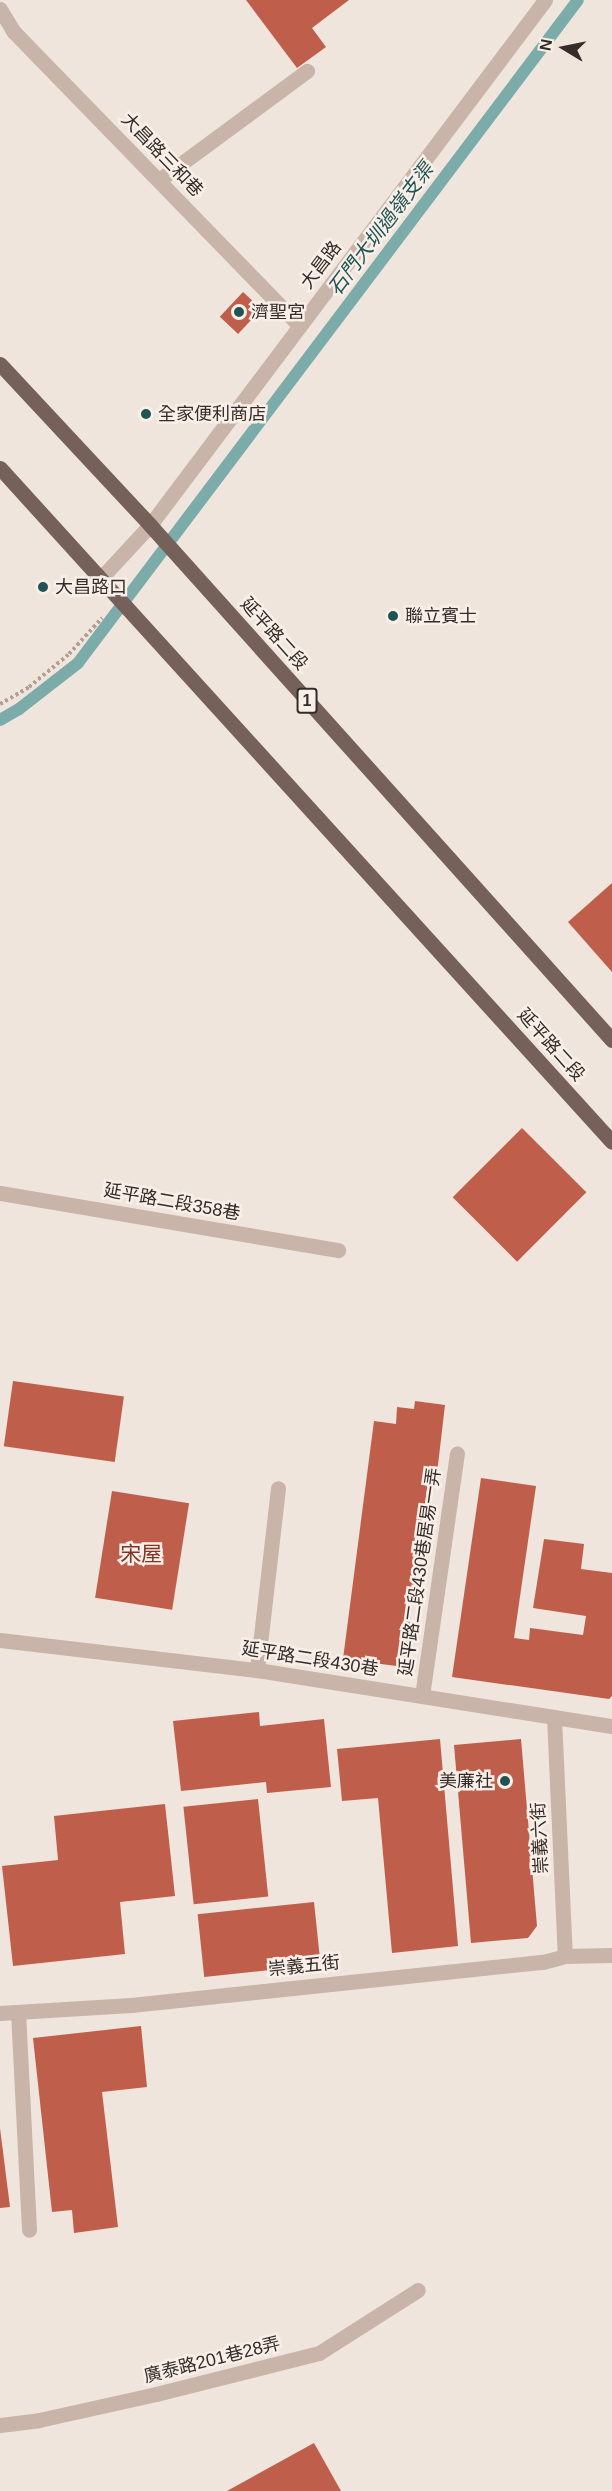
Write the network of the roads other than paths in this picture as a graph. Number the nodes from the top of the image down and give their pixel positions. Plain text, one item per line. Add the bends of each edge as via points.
1 (545, 0) edge
2 (0, 9) edge
3 (308, 71) dead end
4 (159, 180) junction
5 (299, 326) junction
6 (0, 364) edge
7 (0, 468) edge
8 (150, 525) junction
9 (101, 578) junction
10 (612, 1040) edge
11 (612, 1142) edge
12 (0, 1193) edge
13 (338, 1250) dead end
14 (457, 1454) dead end
15 (278, 1488) dead end
16 (0, 1640) edge
17 (256, 1670) junction
18 (422, 1696) junction
19 (554, 1717) junction
20 (610, 1722) edge
21 (612, 1955) edge
22 (565, 1956) junction
23 (18, 2012) junction
24 (0, 2013) edge
25 (29, 2230) dead end
26 (418, 2290) dead end
27 (0, 2425) edge

1 - 5 street, 大昌路
2 - 4 street, 大昌路三和巷 via 13,31
3 - 4 street
4 - 5 street, 大昌路三和巷
5 - 8 street, 大昌路
6 - 8 main road, 延平路二段 / 1
7 - 9 main road, 延平路二段
8 - 9 street, 大昌路
8 - 10 main road, 延平路二段 / 1
9 - 11 main road, 延平路二段
12 - 13 street, 延平路二段358巷
14 - 18 street, 延平路二段430巷居易一弄
15 - 17 street
16 - 17 street, 延平路二段430巷
17 - 18 street, 延平路二段430巷
18 - 19 street, 延平路二段430巷
19 - 20 street, 延平路二段430巷
19 - 22 street, 崇義六街
21 - 22 street, 崇義五街
22 - 23 street, 崇義五街 via 543,1962 143,2004
23 - 24 street, 崇義五街
23 - 25 street
26 - 27 street, 廣泰路201巷28弄 via 319,2353 156,2394

